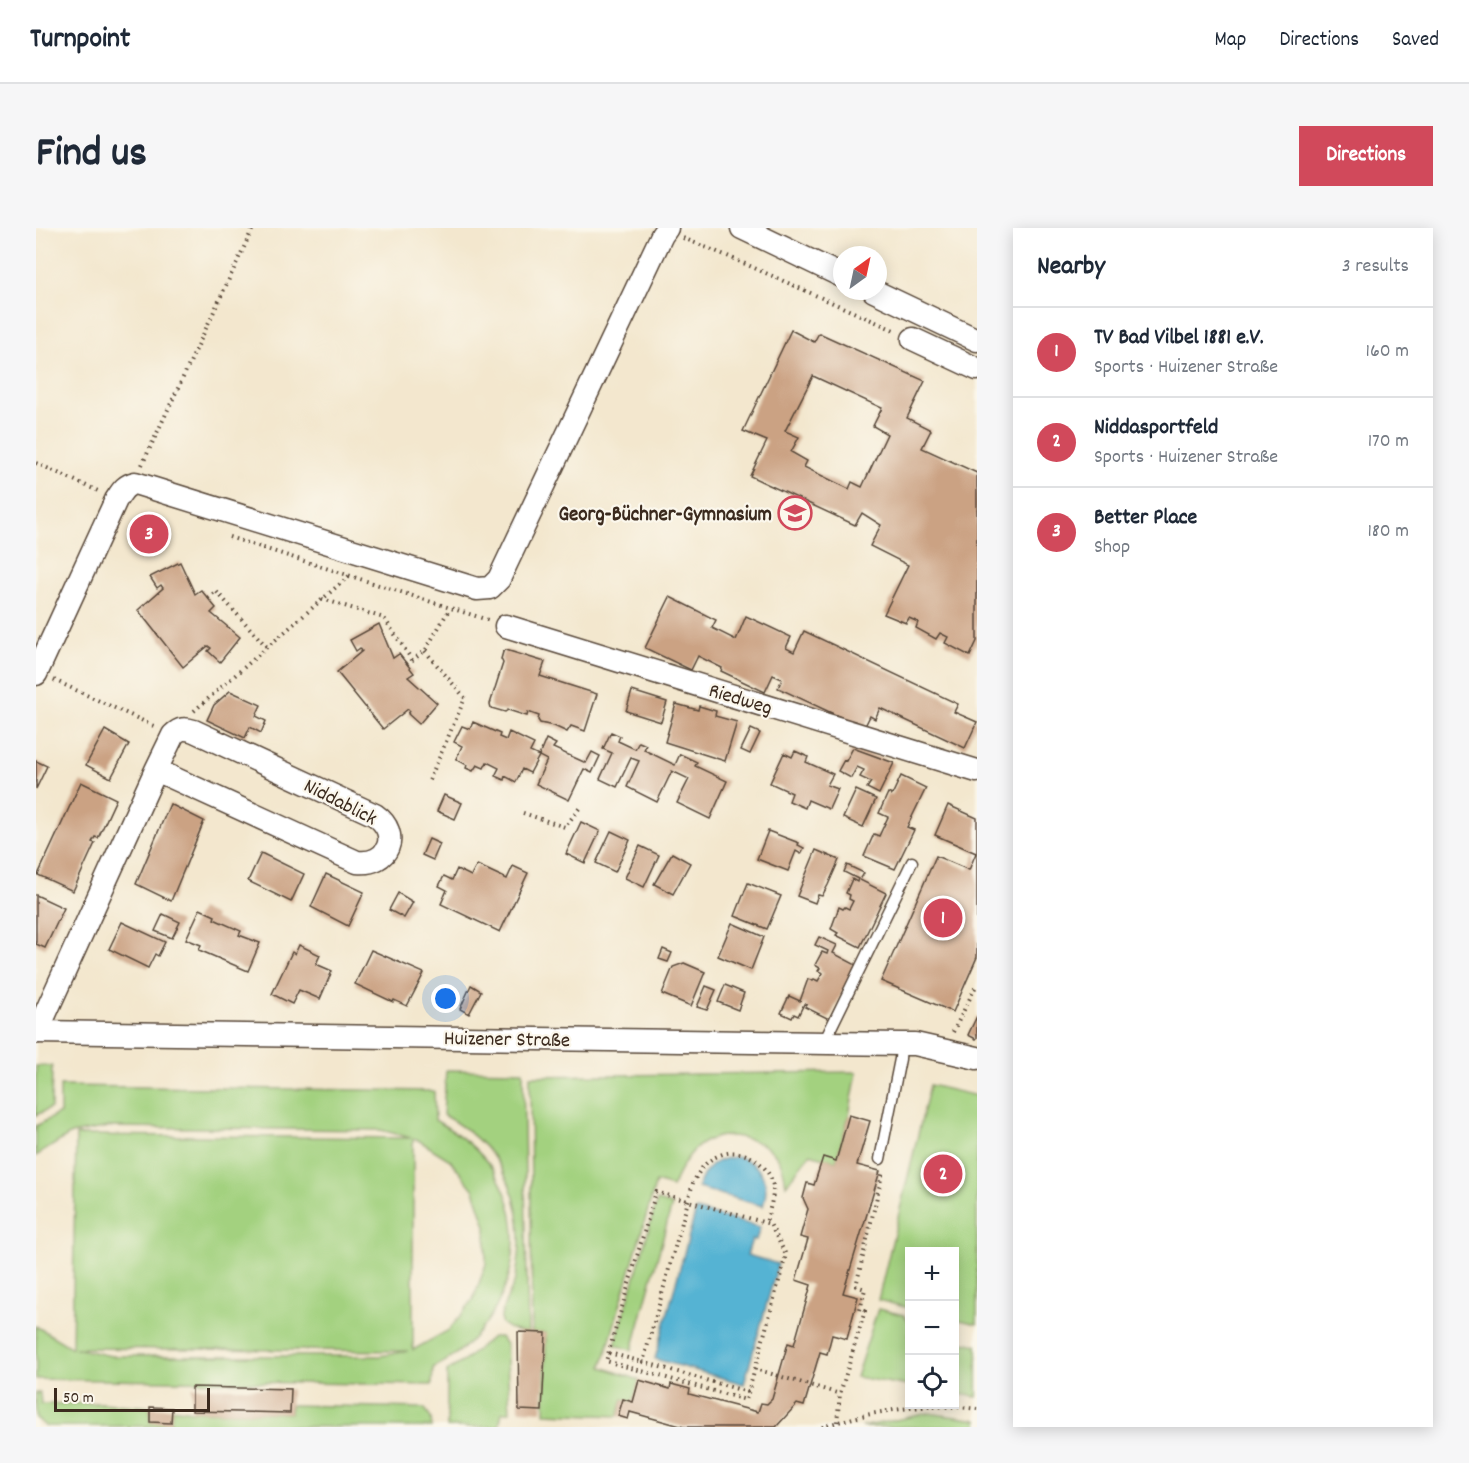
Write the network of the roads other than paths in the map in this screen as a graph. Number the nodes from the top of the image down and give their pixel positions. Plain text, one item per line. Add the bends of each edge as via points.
1 (742, 228) edge
2 (666, 229) edge
3 (833, 272) edge
4 (887, 297) edge
5 (913, 339) road end
6 (977, 340) edge
7 (977, 369) edge
8 (506, 626) road end
9 (36, 673) edge
10 (156, 770) junction
11 (977, 771) edge
12 (912, 862) dead end
13 (37, 1032) edge
14 (824, 1042) junction
15 (901, 1044) junction
16 (977, 1058) edge
17 (880, 1159) road end

1 - 3 street
2 - 9 street via 499,579 490,588 477,590 128,484
4 - 6 street
5 - 7 street
8 - 11 street, Riedweg
10 - 10 street, Niddablick via 357,862 377,861 384,854 390,834 375,815 180,732
10 - 13 street
12 - 14 lane
13 - 14 street, Huizener Straße
14 - 15 street, Huizener Straße
15 - 16 street, Huizener Straße
15 - 17 lane

